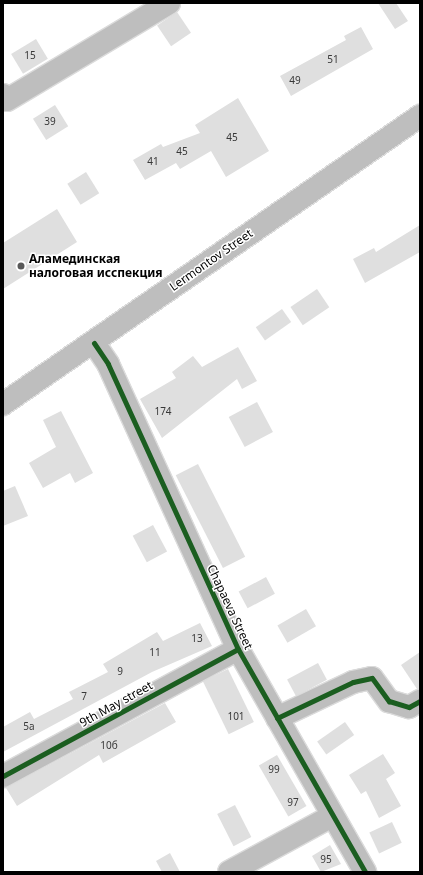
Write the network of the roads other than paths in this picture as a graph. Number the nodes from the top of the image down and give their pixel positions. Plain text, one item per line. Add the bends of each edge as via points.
1 (169, 3) edge
2 (3, 95) edge
3 (420, 116) edge
4 (94, 342) junction
5 (3, 404) edge
6 (238, 649) junction
7 (420, 701) edge
8 (277, 718) junction
9 (3, 776) edge
10 (332, 816) junction
11 (229, 872) edge
12 (365, 872) edge

1 - 2 street via 7,100
3 - 4 street, Lermontov Street
4 - 5 street, Lermontov Street
4 - 6 street, Chapaeva Street via 108,364
6 - 8 street, Chapaeva Street
6 - 9 street, 9th May street
7 - 8 street via 409,707 388,701 372,678 353,682
8 - 10 street, Chapaeva Street
10 - 11 street
10 - 12 street, Chapaeva Street

